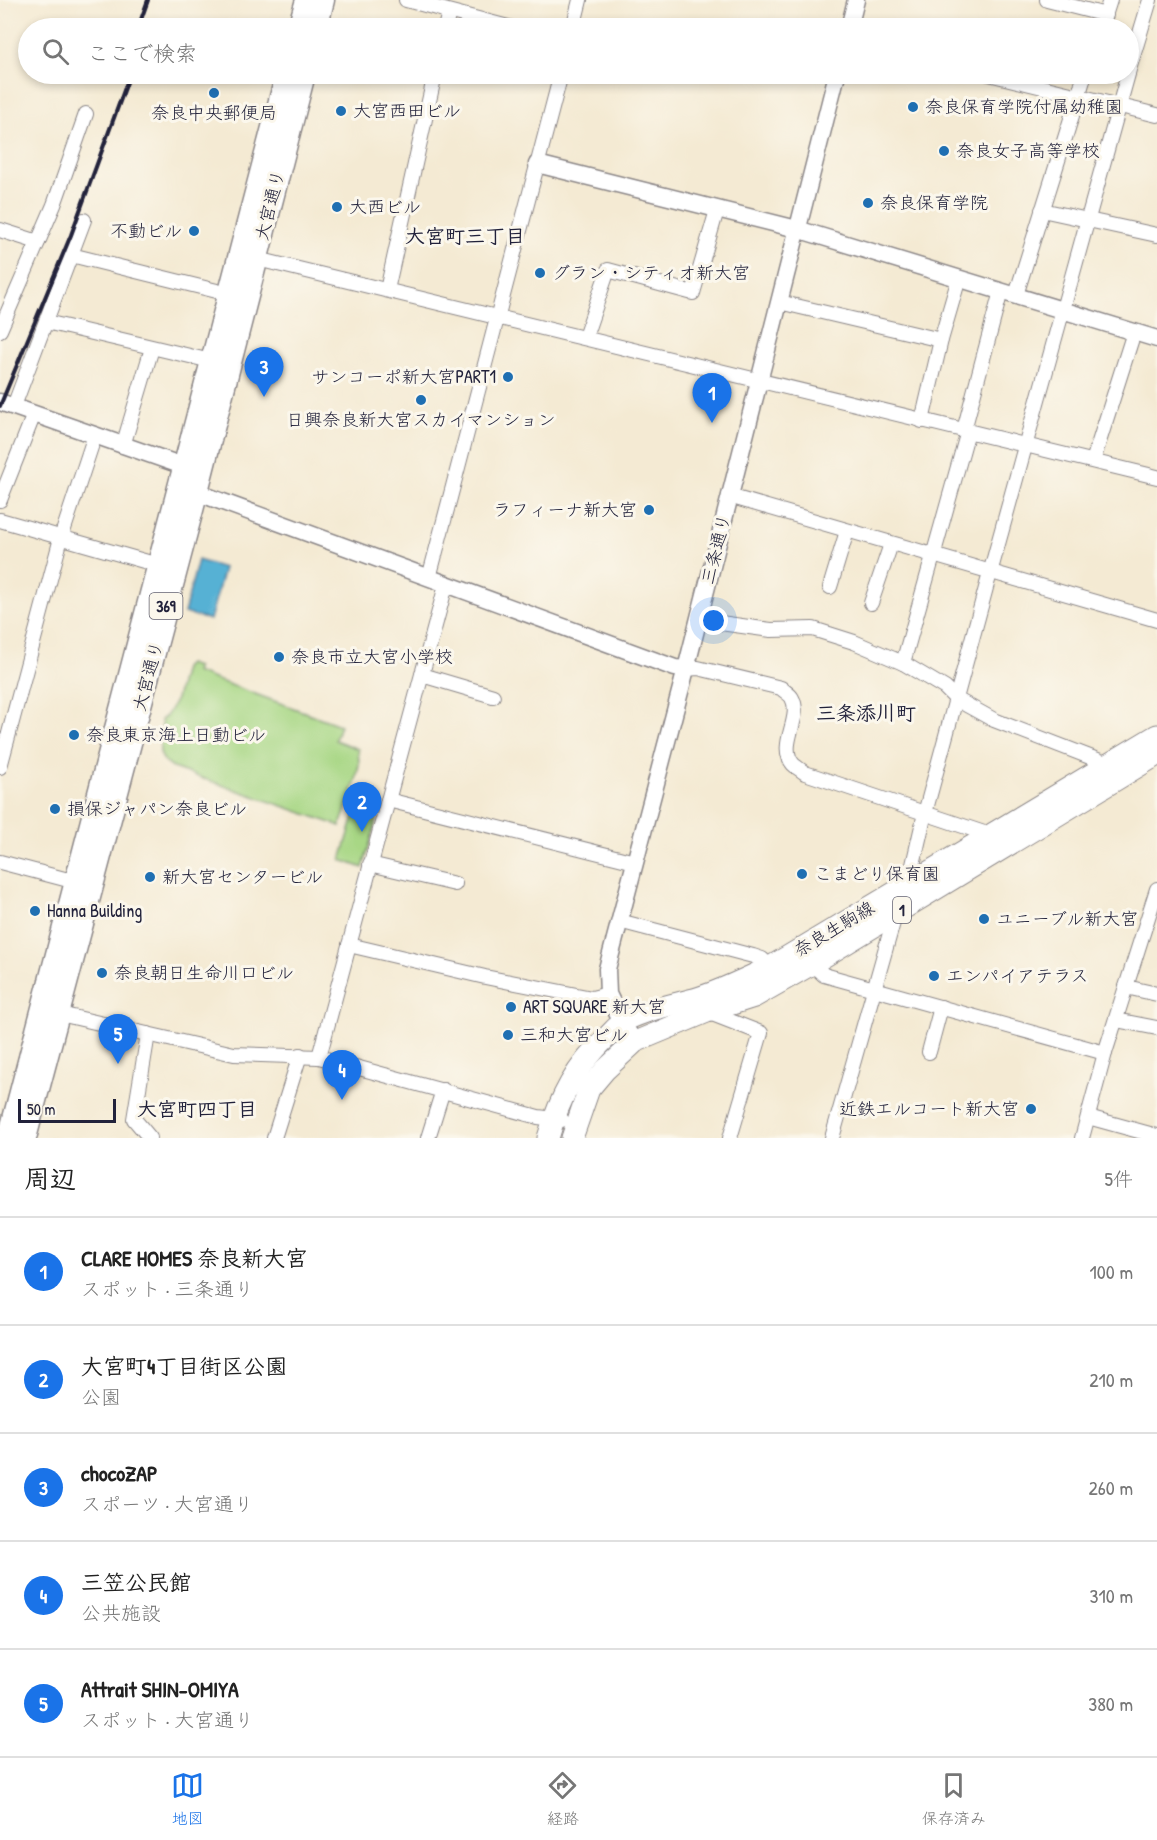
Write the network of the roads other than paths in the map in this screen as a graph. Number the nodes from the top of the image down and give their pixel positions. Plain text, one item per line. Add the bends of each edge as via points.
1 (307, 0) edge
2 (323, 0) edge
3 (406, 0) edge
4 (580, 0) edge
5 (856, 0) edge
6 (1047, 0) edge
7 (1110, 0) edge
8 (1150, 0) edge
9 (449, 12) junction
10 (302, 18) edge
11 (318, 18) edge
12 (448, 18) edge
13 (473, 18) edge
14 (576, 18) edge
15 (852, 18) edge
16 (1093, 18) edge
17 (1104, 18) edge
18 (1139, 36) edge
19 (285, 84) edge
20 (301, 84) edge
21 (433, 84) edge
22 (558, 84) edge
23 (834, 84) edge
24 (1031, 84) edge
25 (1081, 84) edge
26 (1125, 84) edge
27 (1077, 95) junction
28 (1119, 106) junction
29 (86, 114) dead end
30 (1157, 115) edge
31 (537, 164) junction
32 (717, 210) junction
33 (1042, 210) junction
34 (84, 220) dead end
35 (1088, 221) junction
36 (797, 229) junction
37 (0, 230) edge
38 (1157, 234) edge
39 (38, 242) junction
40 (71, 255) junction
41 (248, 256) junction
42 (959, 278) junction
43 (387, 290) junction
44 (1008, 293) junction
45 (229, 294) junction
46 (779, 302) junction
47 (4, 310) edge
48 (1063, 311) junction
49 (497, 317) junction
50 (46, 322) junction
51 (0, 330) edge
52 (1134, 332) junction
53 (585, 337) junction
54 (1157, 339) edge
55 (940, 340) junction
56 (152, 348) junction
57 (211, 361) junction
58 (759, 380) junction
59 (7, 404) edge
60 (34, 414) junction
61 (922, 421) junction
62 (966, 430) junction
63 (95, 435) junction
64 (1026, 445) junction
65 (123, 446) junction
66 (1093, 461) junction
67 (183, 466) junction
68 (1157, 477) edge
69 (197, 491) junction
70 (729, 496) junction
71 (0, 500) edge
72 (0, 520) edge
73 (847, 531) junction
74 (61, 538) junction
75 (891, 543) junction
76 (935, 556) junction
77 (158, 565) junction
78 (990, 573) junction
79 (429, 578) junction
80 (446, 585) junction
81 (830, 587) dead end
82 (871, 603) dead end
83 (699, 620) junction
84 (1157, 620) edge
85 (903, 663) junction
86 (686, 669) junction
87 (422, 675) junction
88 (493, 696) dead end
89 (956, 699) junction
90 (1157, 735) edge
91 (1157, 755) edge
92 (1108, 764) junction
93 (0, 767) edge
94 (388, 800) junction
95 (925, 813) junction
96 (990, 835) junction
97 (0, 862) edge
98 (635, 862) junction
99 (370, 864) junction
100 (76, 882) junction
101 (455, 884) dead end
102 (903, 888) junction
103 (1157, 889) edge
104 (896, 913) junction
105 (619, 921) junction
106 (349, 945) junction
107 (812, 964) junction
108 (770, 967) junction
109 (1126, 987) junction
110 (874, 989) junction
111 (608, 994) junction
112 (1157, 994) edge
113 (941, 1007) junction
114 (50, 1011) junction
115 (707, 1012) junction
116 (1116, 1020) junction
117 (622, 1023) junction
118 (1157, 1029) edge
119 (148, 1034) junction
120 (635, 1042) junction
121 (929, 1052) dead end
122 (1105, 1053) junction
123 (300, 1055) junction
124 (320, 1057) junction
125 (443, 1090) junction
126 (1088, 1117) junction
127 (551, 1128) edge
128 (574, 1131) edge
129 (1149, 1135) edge
130 (9, 1138) edge
131 (25, 1138) edge
132 (150, 1138) edge
133 (274, 1138) edge
134 (428, 1138) edge
135 (730, 1138) edge
136 (832, 1138) edge
137 (1082, 1138) edge

1 - 10 highway
2 - 11 highway
3 - 9 street
4 - 14 street
5 - 15 street
6 - 16 street
7 - 17 street
8 - 18 street
9 - 12 street
9 - 13 street
19 - 41 highway, 大宮通り / 369
20 - 41 highway, 大宮通り / 369
21 - 43 street
22 - 31 street
23 - 36 street, 三条通り
24 - 27 street
25 - 27 street
26 - 28 street
27 - 28 street
27 - 33 street
28 - 30 street
28 - 35 street
29 - 39 street
31 - 32 street
31 - 49 street
32 - 36 street
32 - 53 street via 693,293 608,270
33 - 35 street
33 - 44 street
34 - 40 street
35 - 38 street
35 - 48 street
36 - 42 street
36 - 46 street, 三条通り
37 - 39 street
39 - 47 street
40 - 45 street
40 - 50 street
41 - 43 street
41 - 45 highway, 大宮通り / 369
41 - 69 highway, 大宮通り / 369
42 - 44 street
42 - 55 street
43 - 49 street
44 - 48 street
44 - 62 street
45 - 57 highway, 大宮通り / 369
46 - 55 street
46 - 58 street, 三条通り
47 - 51 street
48 - 52 street
48 - 64 street
49 - 53 street
49 - 79 street
50 - 56 street
50 - 59 street
52 - 54 street
52 - 66 street
53 - 58 street
55 - 61 street
56 - 57 street
56 - 65 street
57 - 67 highway, 大宮通り / 369
58 - 61 street
58 - 70 street, 三条通り
59 - 60 street
60 - 63 street
60 - 71 street
61 - 62 street
62 - 64 street
62 - 76 street
63 - 65 street
63 - 74 street
64 - 66 street
64 - 78 street
65 - 67 street
66 - 68 street
67 - 69 street
67 - 77 highway, 大宮通り / 369
69 - 79 street
69 - 114 highway, 大宮通り / 369
70 - 73 street
70 - 83 street, 三条通り
72 - 74 street
73 - 75 street
73 - 81 street
74 - 77 street
74 - 93 street
75 - 76 street
75 - 82 street
76 - 78 street
76 - 85 street
77 - 100 highway, 大宮通り / 369
78 - 84 street
78 - 89 street
79 - 80 street
80 - 86 street
80 - 87 street
83 - 85 street via 771,630 813,629
83 - 86 street, 三条通り
85 - 89 street
86 - 95 street via 698,668 781,688 792,697 795,709 788,743 793,764 805,773
86 - 98 street, 三条通り
87 - 88 street
87 - 94 street
89 - 92 street via 994,720
89 - 95 street
90 - 92 main road, 奈良生駒線 / 1
91 - 104 main road, 奈良生駒線 / 1
92 - 96 main road, 奈良生駒線 / 1
94 - 98 street
94 - 99 street
95 - 96 street
95 - 102 street via 912,869
96 - 102 main road, 奈良生駒線 / 1
97 - 100 street
98 - 105 street, 三条通り
99 - 101 street
99 - 106 street
100 - 114 highway, 大宮通り / 369
102 - 104 street
102 - 108 main road, 奈良生駒線 / 1
103 - 109 street
104 - 107 main road, 奈良生駒線 / 1
104 - 110 street
105 - 108 street via 753,956
105 - 111 street, 三条通り via 607,969
106 - 111 street via 592,998
106 - 124 street
107 - 110 street via 824,975
107 - 115 main road, 奈良生駒線 / 1 via 754,997
108 - 117 main road, 奈良生駒線 / 1 via 730,987 661,1006
109 - 112 street
109 - 116 street
110 - 113 street
110 - 136 street
111 - 117 street, 三条通り
113 - 121 street
113 - 122 street
114 - 119 street
114 - 130 highway, 大宮通り / 369
114 - 131 highway, 大宮通り / 369
115 - 120 main road, 奈良生駒線 / 1
115 - 135 street via 761,1033
116 - 118 street
116 - 122 street
117 - 120 street, 三条通り
117 - 127 main road, 1 via 586,1058 567,1089
119 - 123 street via 234,1054
119 - 132 street via 134,1119
120 - 128 main road, 1 via 589,1089
122 - 126 street
123 - 124 street
123 - 133 street
124 - 125 street
125 - 127 street via 538,1117
125 - 134 street
126 - 129 street
126 - 137 street
127 - 128 street

